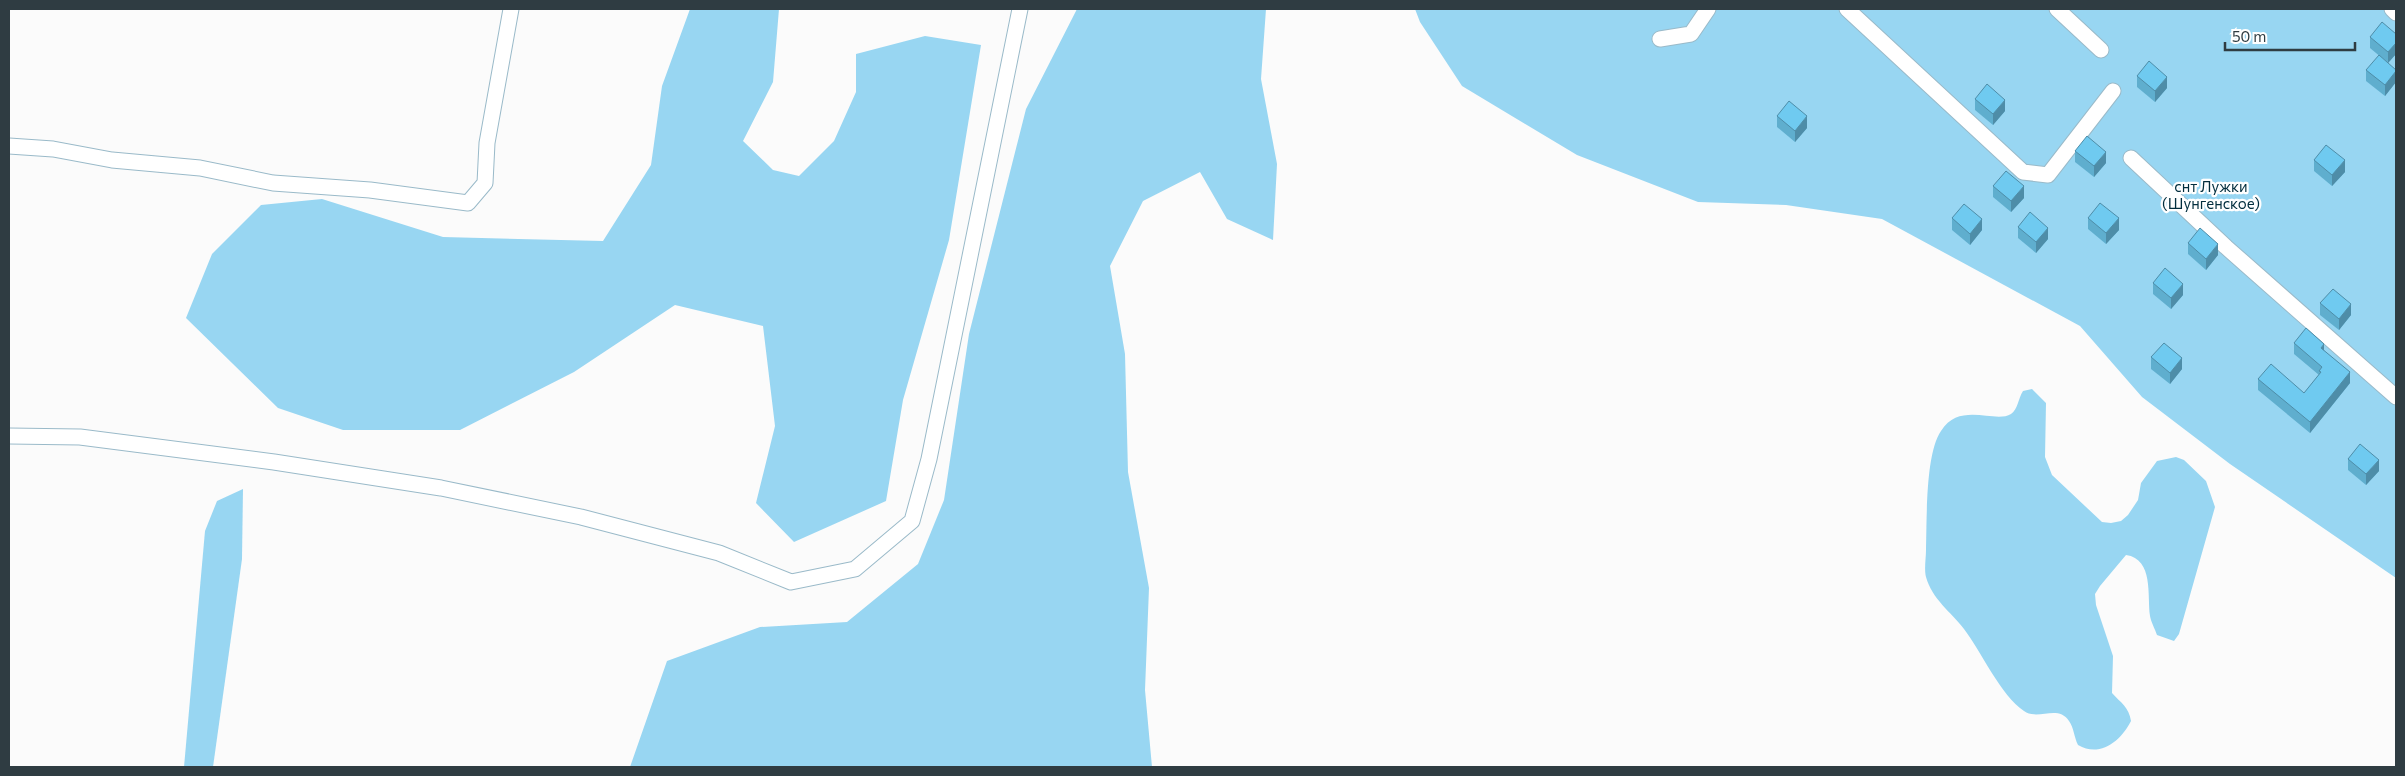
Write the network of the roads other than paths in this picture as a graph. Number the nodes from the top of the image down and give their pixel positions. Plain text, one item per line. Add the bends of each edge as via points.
1 (511, 9) edge
2 (1020, 9) edge
3 (1708, 9) edge
4 (1847, 9) edge
5 (2057, 9) edge
6 (2392, 9) edge
7 (2396, 13) edge
8 (1660, 39) dead end
9 (2102, 50) dead end
10 (2114, 91) dead end
11 (9, 146) edge
12 (2131, 158) dead end
13 (2396, 397) edge
14 (9, 436) edge

1 - 11 street via 487,143 485,183 468,203 370,190 273,183 200,168 112,160 53,148
2 - 14 street via 928,458 912,521 854,569 791,582 710,551 581,517 441,488 80,437
3 - 8 street via 1691,34
4 - 10 street via 2023,172 2048,175
5 - 9 street
6 - 7 street
12 - 13 street

